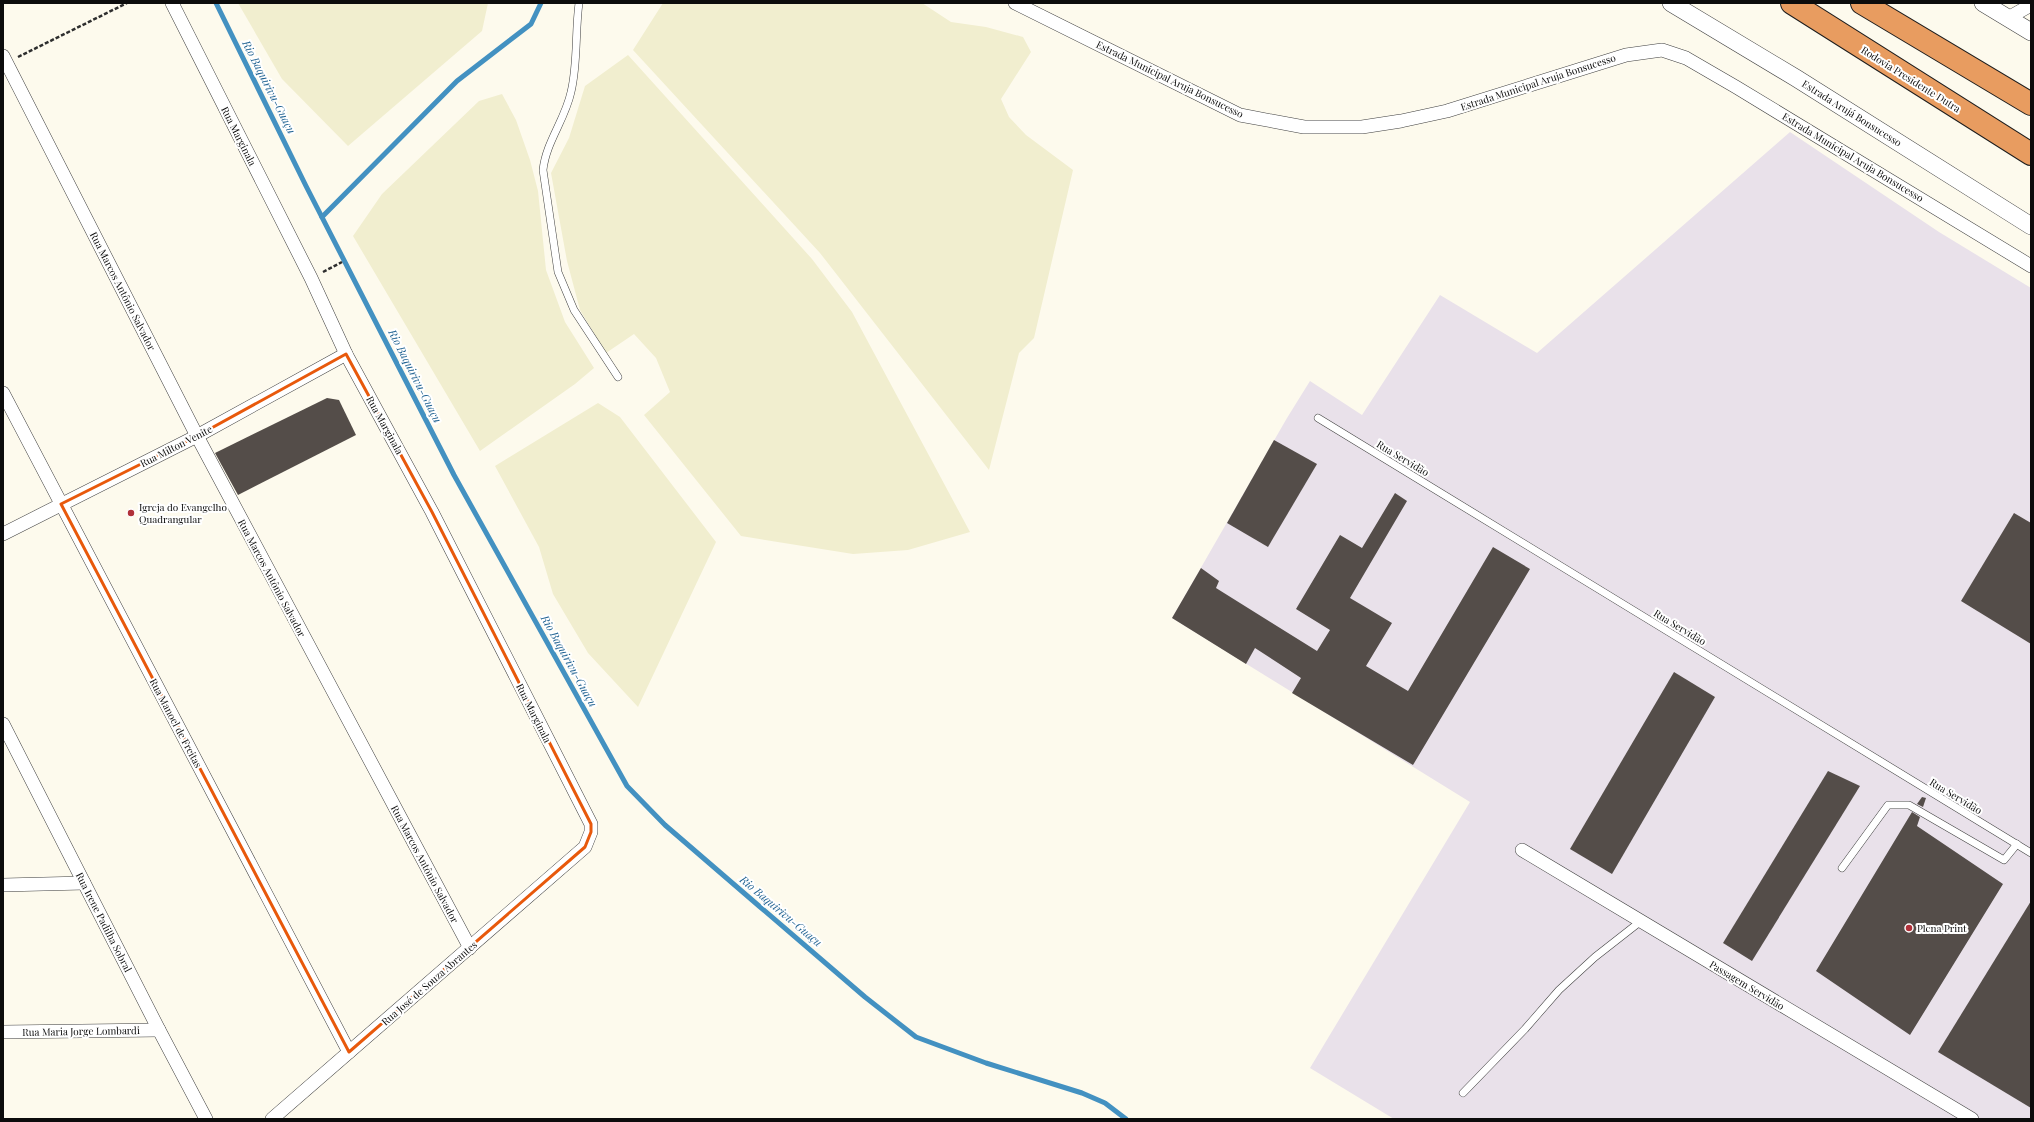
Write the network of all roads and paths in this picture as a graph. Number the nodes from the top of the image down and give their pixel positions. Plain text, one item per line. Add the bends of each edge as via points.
1 (127, 3) edge
2 (172, 3) edge
3 (579, 3) edge
4 (1015, 3) edge
5 (1671, 3) edge
6 (1792, 3) edge
7 (1862, 3) edge
8 (1983, 3) edge
9 (2031, 6) edge
10 (2008, 18) junction
11 (2031, 32) edge
12 (5, 59) edge
13 (2031, 104) edge
14 (2031, 154) edge
15 (2031, 226) edge
16 (342, 262) dead end
17 (2031, 266) edge
18 (318, 275) dead end
19 (346, 354) junction
20 (618, 377) dead end
21 (3, 393) edge
22 (1318, 418) dead end
23 (196, 436) junction
24 (61, 504) junction
25 (3, 534) edge
26 (3, 724) edge
27 (2017, 844) junction
28 (585, 846) joint
29 (1522, 850) dead end
30 (2031, 853) edge
31 (1842, 868) dead end
32 (84, 883) junction
33 (3, 885) edge
34 (1640, 921) junction
35 (470, 948) junction
36 (159, 1030) junction
37 (3, 1032) edge
38 (349, 1052) junction
39 (1462, 1093) dead end
40 (206, 1119) edge
41 (273, 1119) edge
42 (1972, 1119) edge

1 - 12 path
2 - 19 street, Rua Marginala via 311,278
3 - 20 lane via 572,91 567,108 544,157 542,170 560,278 574,310
4 - 17 street, Estrada Municipal Aruja Bonsucesso via 1240,115 1304,127 1362,127 1447,112 1626,55 1662,50 1686,58 1736,87
5 - 15 street, Estrada Arujá Bonsucesso
6 - 14 highway, Rodovia Presidente Dutra
7 - 13 highway
8 - 10 street
9 - 10 street
10 - 11 street
12 - 23 street, Rua Marcos Antônio Salvador
16 - 18 path
19 - 23 street, Rua Milton Venite
19 - 28 street, Rua Marginala via 432,512 591,824 591,832
21 - 24 street, Rua Manoel de Freitas
22 - 27 lane, Rua Servidão
23 - 24 street, Rua Milton Venite
23 - 35 street, Rua Marcos Antônio Salvador
24 - 25 street, Rua Milton Venite
24 - 38 street, Rua Manoel de Freitas
26 - 32 street, Rua Irene Padilha Sobral
27 - 30 lane, Rua Servidão
27 - 31 lane via 2004,860 1909,805 1888,805
28 - 35 street, Rua José de Souza Abrantes
29 - 34 street, Passagem Servidão
32 - 33 street
32 - 36 street, Rua Irene Padilha Sobral
34 - 39 lane via 1559,990 1516,1040
34 - 42 street, Passagem Servidão
35 - 38 street, Rua José de Souza Abrantes
36 - 37 street, Rua Maria Jorge Lombardi
36 - 40 street, Rua Irene Padilha Sobral
38 - 41 street, Rua José de Souza Abrantes

